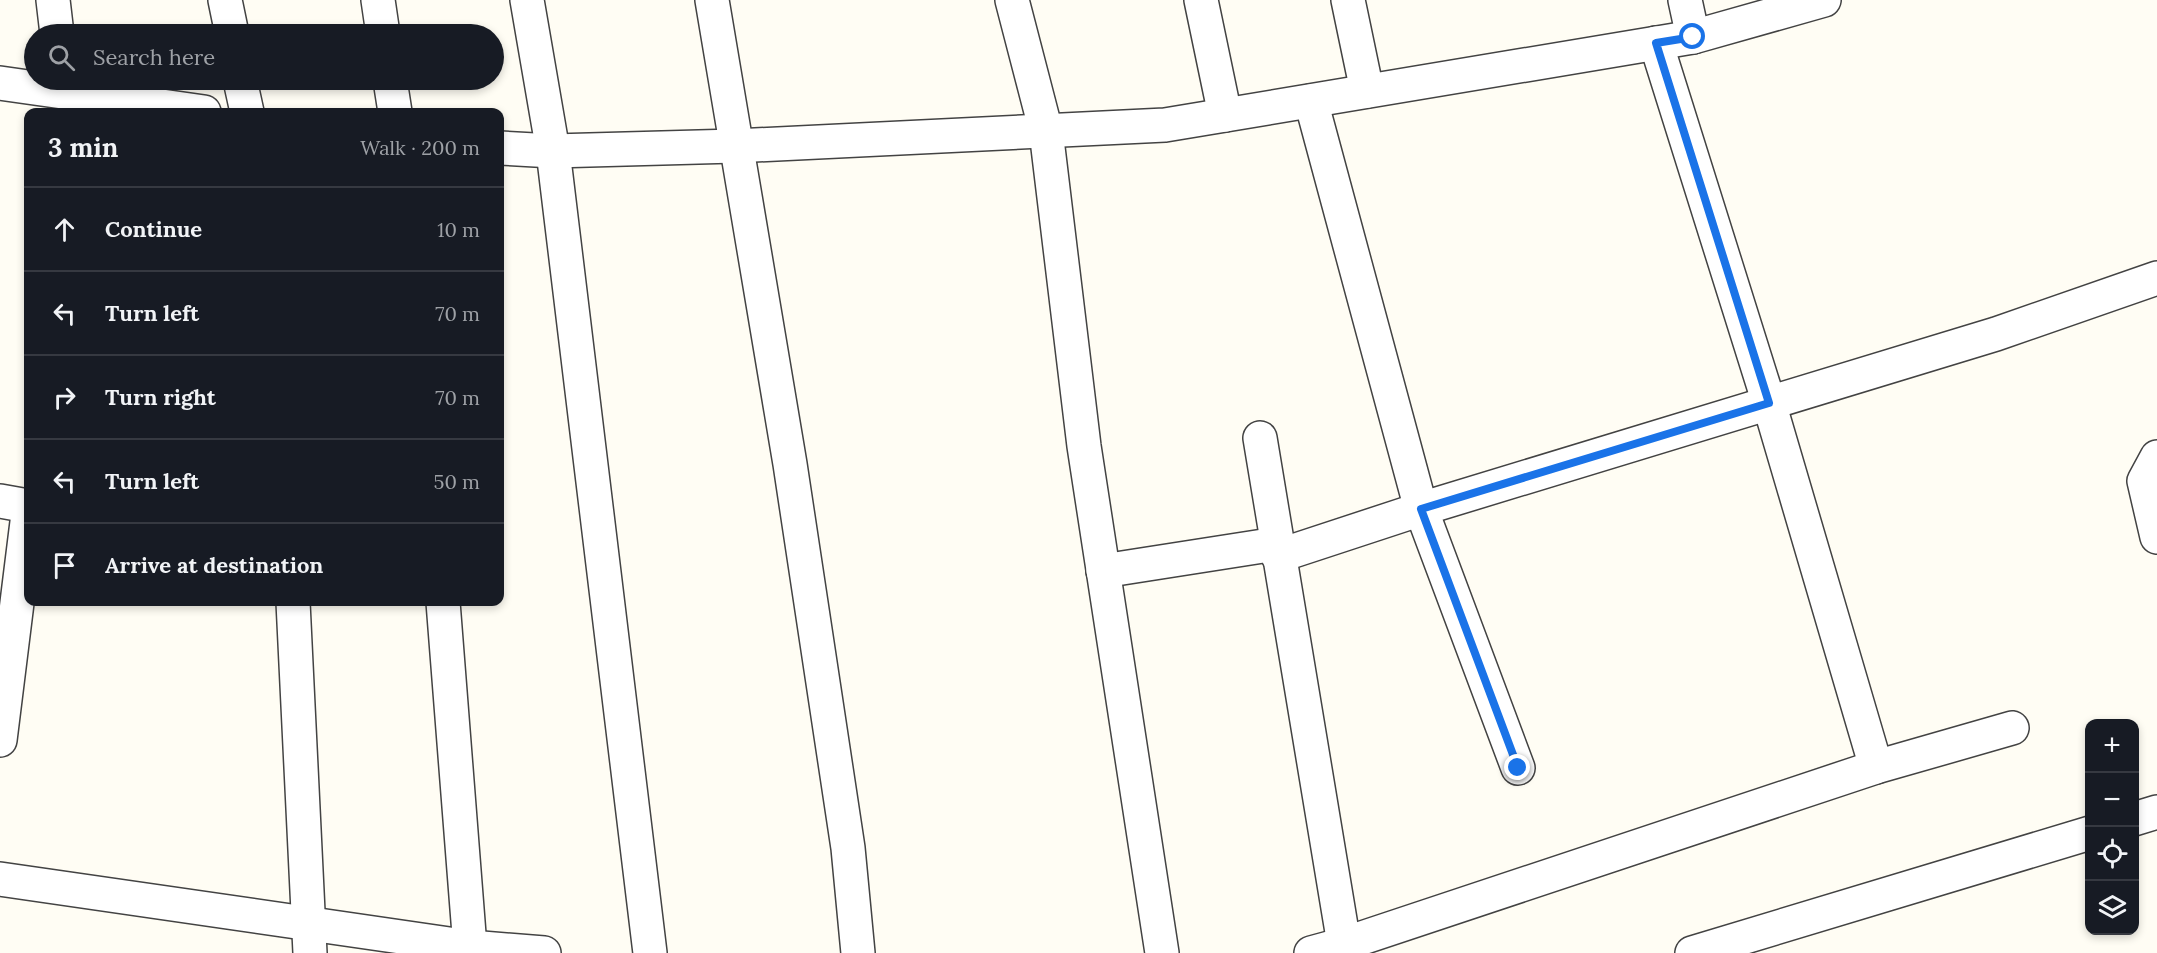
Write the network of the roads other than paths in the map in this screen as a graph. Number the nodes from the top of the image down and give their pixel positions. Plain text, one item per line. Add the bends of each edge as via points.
1 (53, 0) edge
2 (225, 0) edge
3 (378, 0) edge
4 (527, 0) edge
5 (712, 0) edge
6 (1012, 0) edge
7 (1201, 0) edge
8 (1348, 0) edge
9 (1685, 0) edge
10 (1824, 0) edge
11 (56, 24) edge
12 (230, 24) edge
13 (382, 24) edge
14 (1693, 37) junction
15 (1656, 43) junction
16 (0, 83) edge
17 (24, 84) edge
18 (64, 90) edge
19 (242, 90) edge
20 (392, 90) edge
21 (1367, 91) junction
22 (1311, 101) junction
23 (86, 103) edge
24 (152, 108) edge
25 (246, 108) edge
26 (394, 108) edge
27 (1225, 115) junction
28 (1046, 131) junction
29 (735, 146) junction
30 (504, 148) edge
31 (553, 151) junction
32 (2157, 278) edge
33 (1769, 403) junction
34 (1260, 438) dead end
35 (2157, 457) edge
36 (0, 501) edge
37 (24, 505) edge
38 (1421, 509) junction
39 (2157, 537) edge
40 (24, 546) edge
41 (1277, 550) junction
42 (1103, 571) junction
43 (292, 606) edge
44 (443, 606) edge
45 (2012, 728) dead end
46 (0, 740) edge
47 (1876, 767) junction
48 (1518, 768) dead end
49 (2157, 812) edge
50 (2139, 817) edge
51 (2085, 835) edge
52 (0, 879) edge
53 (309, 938) edge
54 (1344, 944) junction
55 (470, 947) junction
56 (544, 953) edge
57 (650, 953) edge
58 (858, 953) edge
59 (1162, 953) edge
60 (1311, 953) edge
61 (1692, 953) edge

1 - 11 street
2 - 12 street
3 - 13 street
4 - 31 street
5 - 29 street
6 - 28 street
7 - 27 street
8 - 21 street
9 - 14 street
10 - 14 street
14 - 15 street
15 - 21 street
15 - 33 street
16 - 17 street
18 - 23 street
19 - 25 street
20 - 26 street
21 - 22 street
22 - 27 street
22 - 38 street
23 - 24 street
27 - 28 street via 1165,125
28 - 29 street
28 - 42 street
29 - 31 street
29 - 58 street via 792,475 848,848
30 - 31 street
31 - 57 street
32 - 33 street via 1996,334
33 - 38 street
33 - 47 street
34 - 41 street
35 - 39 street via 2144,481
36 - 37 street
38 - 41 street
38 - 48 street
40 - 46 street
41 - 42 street
41 - 54 street
42 - 59 street
43 - 53 street
44 - 55 street
45 - 47 street
47 - 54 street
49 - 50 street
51 - 61 street
52 - 53 street
53 - 55 street
54 - 60 street
55 - 56 street

